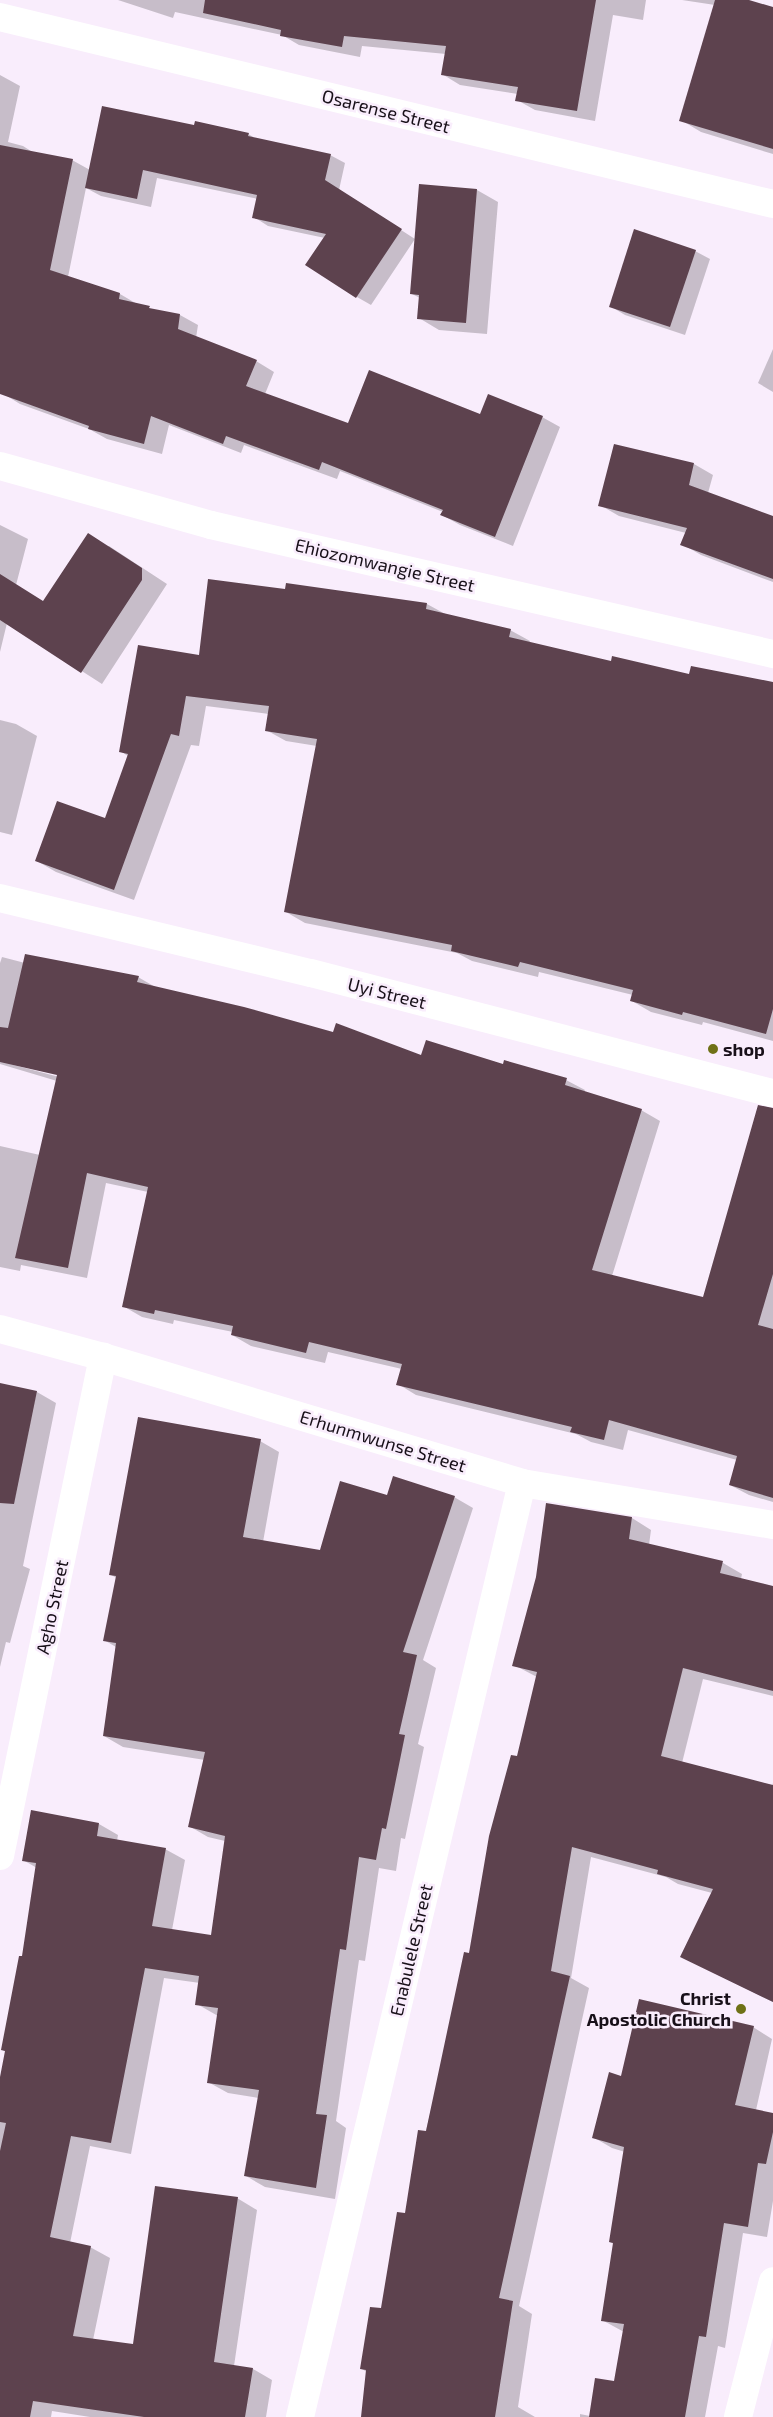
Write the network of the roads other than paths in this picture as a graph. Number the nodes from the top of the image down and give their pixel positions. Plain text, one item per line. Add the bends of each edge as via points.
1 (0, 17) edge
2 (773, 204) edge
3 (0, 466) edge
4 (773, 654) edge
5 (0, 898) edge
6 (773, 1093) edge
7 (0, 1329) edge
8 (103, 1357) junction
9 (522, 1483) junction
10 (773, 1525) edge
11 (0, 1856) edge
12 (773, 2281) edge
13 (300, 2417) edge
14 (738, 2417) edge

1 - 2 street, Osarense Street
3 - 4 street, Ehiozomwangie Street via 211,524
5 - 6 street, Uyi Street via 311,973
7 - 8 street, Erhunmwunse Street
8 - 9 street, Erhunmwunse Street
8 - 11 street, Agho Street
9 - 10 street, Erhunmwunse Street
9 - 13 street, Enabulele Street
12 - 14 street

